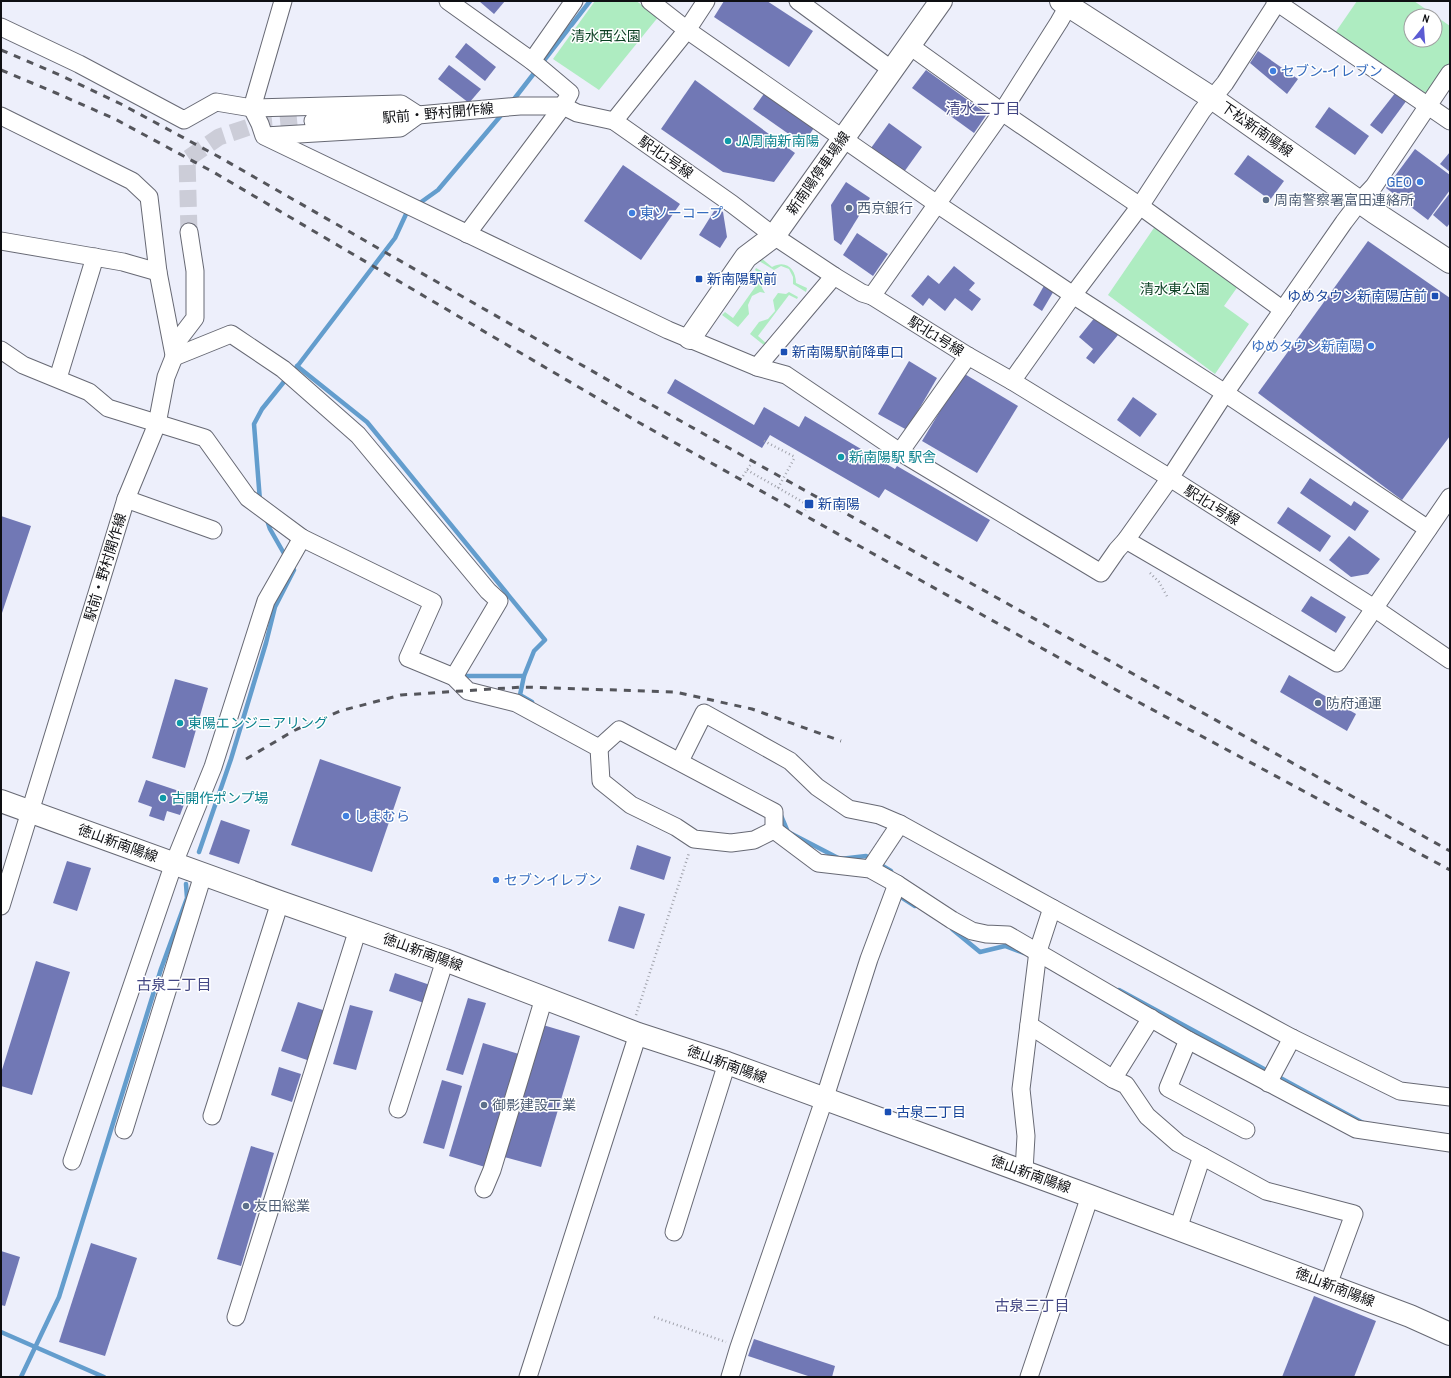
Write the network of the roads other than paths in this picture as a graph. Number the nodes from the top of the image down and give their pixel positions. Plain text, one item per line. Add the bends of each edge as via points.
1 (281, 1) edge
2 (448, 1) edge
3 (574, 1) edge
4 (650, 1) edge
5 (706, 1) edge
6 (798, 1) edge
7 (941, 1) edge
8 (1067, 2) edge
9 (1277, 2) edge
10 (1, 28) edge
11 (688, 30) junction
12 (910, 46) junction
13 (532, 61) junction
14 (892, 70) junction
15 (1450, 73) edge
16 (1212, 98) junction
17 (564, 106) junction
18 (1428, 106) junction
19 (252, 108) junction
20 (1002, 112) junction
21 (418, 115) junction
22 (1, 116) edge
23 (313, 121) tunnel mouth
24 (614, 121) junction
25 (1450, 121) edge
26 (264, 136) junction
27 (842, 139) junction
28 (1360, 201) junction
29 (937, 204) junction
30 (1140, 206) junction
31 (189, 232) tunnel mouth
32 (467, 234) junction
33 (774, 236) junction
34 (1, 241) edge
35 (95, 257) junction
36 (1450, 262) edge
37 (158, 272) junction
38 (834, 276) junction
39 (1073, 295) junction
40 (872, 296) junction
41 (1283, 310) junction
42 (690, 338) junction
43 (1, 350) edge
44 (968, 356) junction
45 (174, 357) junction
46 (757, 367) junction
47 (58, 378) junction
48 (1012, 381) junction
49 (1225, 393) junction
50 (157, 424) junction
51 (900, 452) junction
52 (1170, 478) junction
53 (1450, 497) edge
54 (126, 499) junction
55 (1428, 529) junction
56 (213, 530) dead end
57 (302, 538) junction
58 (1126, 540) junction
59 (1374, 608) junction
60 (1450, 660) edge
61 (454, 677) junction
62 (599, 748) junction
63 (680, 761) junction
64 (1, 800) edge
65 (30, 811) junction
66 (900, 824) junction
67 (774, 830) junction
68 (174, 863) junction
69 (870, 869) junction
70 (204, 875) junction
71 (897, 884) junction
72 (280, 902) junction
73 (1, 906) edge
74 (1052, 908) junction
75 (358, 928) junction
76 (1038, 951) junction
77 (445, 960) junction
78 (544, 998) junction
79 (1151, 1018) junction
80 (1029, 1025) junction
81 (635, 1032) junction
82 (1292, 1038) junction
83 (1188, 1040) junction
84 (727, 1064) junction
85 (1113, 1079) junction
86 (1268, 1083) junction
87 (1450, 1097) edge
88 (824, 1100) junction
89 (398, 1109) dead end
90 (212, 1116) dead end
91 (124, 1130) dead end
92 (1246, 1130) dead end
93 (1450, 1143) edge
94 (1202, 1156) junction
95 (72, 1161) dead end
96 (1024, 1171) junction
97 (484, 1189) dead end
98 (1090, 1196) junction
99 (1178, 1229) junction
100 (674, 1232) dead end
101 (1328, 1285) junction
102 (236, 1317) dead end
103 (1450, 1334) edge
104 (528, 1377) edge
105 (730, 1377) edge
106 (1029, 1377) edge

1 - 19 street
2 - 13 street
3 - 13 street
4 - 11 street
5 - 11 street
6 - 14 street
7 - 12 main road, 新南陽停車場線
8 - 16 main road, 下松新南陽線
8 - 20 street via 1059,22
9 - 16 street via 1225,83
9 - 18 street
10 - 19 street via 79,64 184,120 216,102
11 - 24 street
11 - 27 street
12 - 14 main road, 新南陽停車場線
12 - 20 street
13 - 17 street via 570,93
14 - 27 main road, 新南陽停車場線
15 - 18 street
16 - 28 main road, 下松新南陽線
16 - 30 street
17 - 21 street, 駅前・野村開作線 via 520,106
17 - 24 street, 駅北1号線 via 577,113
17 - 32 street
18 - 25 street
18 - 28 street via 1374,186
19 - 21 street via 402,104
19 - 26 street
20 - 29 street
20 - 30 street
21 - 23 street, 駅前・野村開作線
21 - 26 street via 400,128
22 - 37 street via 132,181 149,197
24 - 33 street, 駅北1号線
26 - 32 street
27 - 29 street
27 - 33 main road, 新南陽停車場線
28 - 36 main road, 下松新南陽線
28 - 41 street
29 - 39 street
29 - 40 street
30 - 39 street
30 - 41 street
31 - 45 street, 駅前・野村開作線 via 195,271 195,318 180,339
32 - 42 street via 668,330
33 - 38 street, 駅北1号線
33 - 42 main road, 新南陽停車場線 via 746,257
34 - 35 street
35 - 37 street
35 - 47 street
37 - 45 street
38 - 40 street, 駅北1号線 via 862,293
38 - 46 street
39 - 48 street
39 - 49 street
40 - 44 street, 駅北1号線
41 - 49 street
42 - 46 street
43 - 47 street via 22,365
44 - 48 street, 駅北1号線
44 - 51 street
45 - 50 street, 駅前・野村開作線 via 166,377
45 - 61 street via 231,334 283,369 358,435 499,601
46 - 51 street via 786,375
47 - 50 street via 89,392 108,408
48 - 52 street, 駅北1号線
49 - 52 street
49 - 55 street
50 - 54 street, 駅前・野村開作線
50 - 57 street via 205,438 248,498
51 - 58 street via 1100,573
52 - 58 street
52 - 59 street, 駅北1号線
53 - 55 street
54 - 56 street
54 - 65 street, 駅前・野村開作線
55 - 59 street
57 - 61 street via 433,602 408,658
57 - 68 street via 266,601 213,767
58 - 59 street via 1337,663
59 - 60 street, 駅北1号線
61 - 62 street via 468,691 516,703
62 - 63 street via 619,730
62 - 67 street via 601,781 631,805 676,827 694,839 731,843 754,840
63 - 66 street via 704,712 790,761 816,788 849,809 880,815
63 - 67 street via 774,812
64 - 65 main road, 徳山新南陽線
65 - 68 main road, 徳山新南陽線
65 - 73 street, 駅前・野村開作線
66 - 69 street
66 - 74 street
67 - 69 street via 818,863
68 - 70 main road, 徳山新南陽線
68 - 95 street
69 - 71 street
70 - 72 main road, 徳山新南陽線
70 - 91 street
71 - 76 street via 972,931 1008,935
71 - 88 street via 869,959
72 - 75 main road, 徳山新南陽線
72 - 90 street
74 - 76 street
74 - 82 street
75 - 77 main road, 徳山新南陽線
75 - 102 street
76 - 79 street
76 - 80 street
77 - 78 main road, 徳山新南陽線
77 - 89 street
78 - 81 main road, 徳山新南陽線
78 - 97 street
79 - 83 street
79 - 85 street
80 - 85 street
80 - 96 street via 1021,1089 1026,1136
81 - 84 main road, 徳山新南陽線
81 - 104 street
82 - 86 street
82 - 87 street via 1400,1091
83 - 86 street
83 - 92 street via 1168,1088
84 - 88 main road, 徳山新南陽線
84 - 100 street
85 - 94 street via 1126,1085 1147,1116 1178,1143
86 - 93 street via 1356,1129
88 - 96 main road, 徳山新南陽線
88 - 105 street
94 - 99 street
94 - 101 street via 1266,1190 1354,1214
96 - 98 main road, 徳山新南陽線
98 - 99 main road, 徳山新南陽線
98 - 106 street
99 - 101 main road, 徳山新南陽線
101 - 103 main road, 徳山新南陽線

